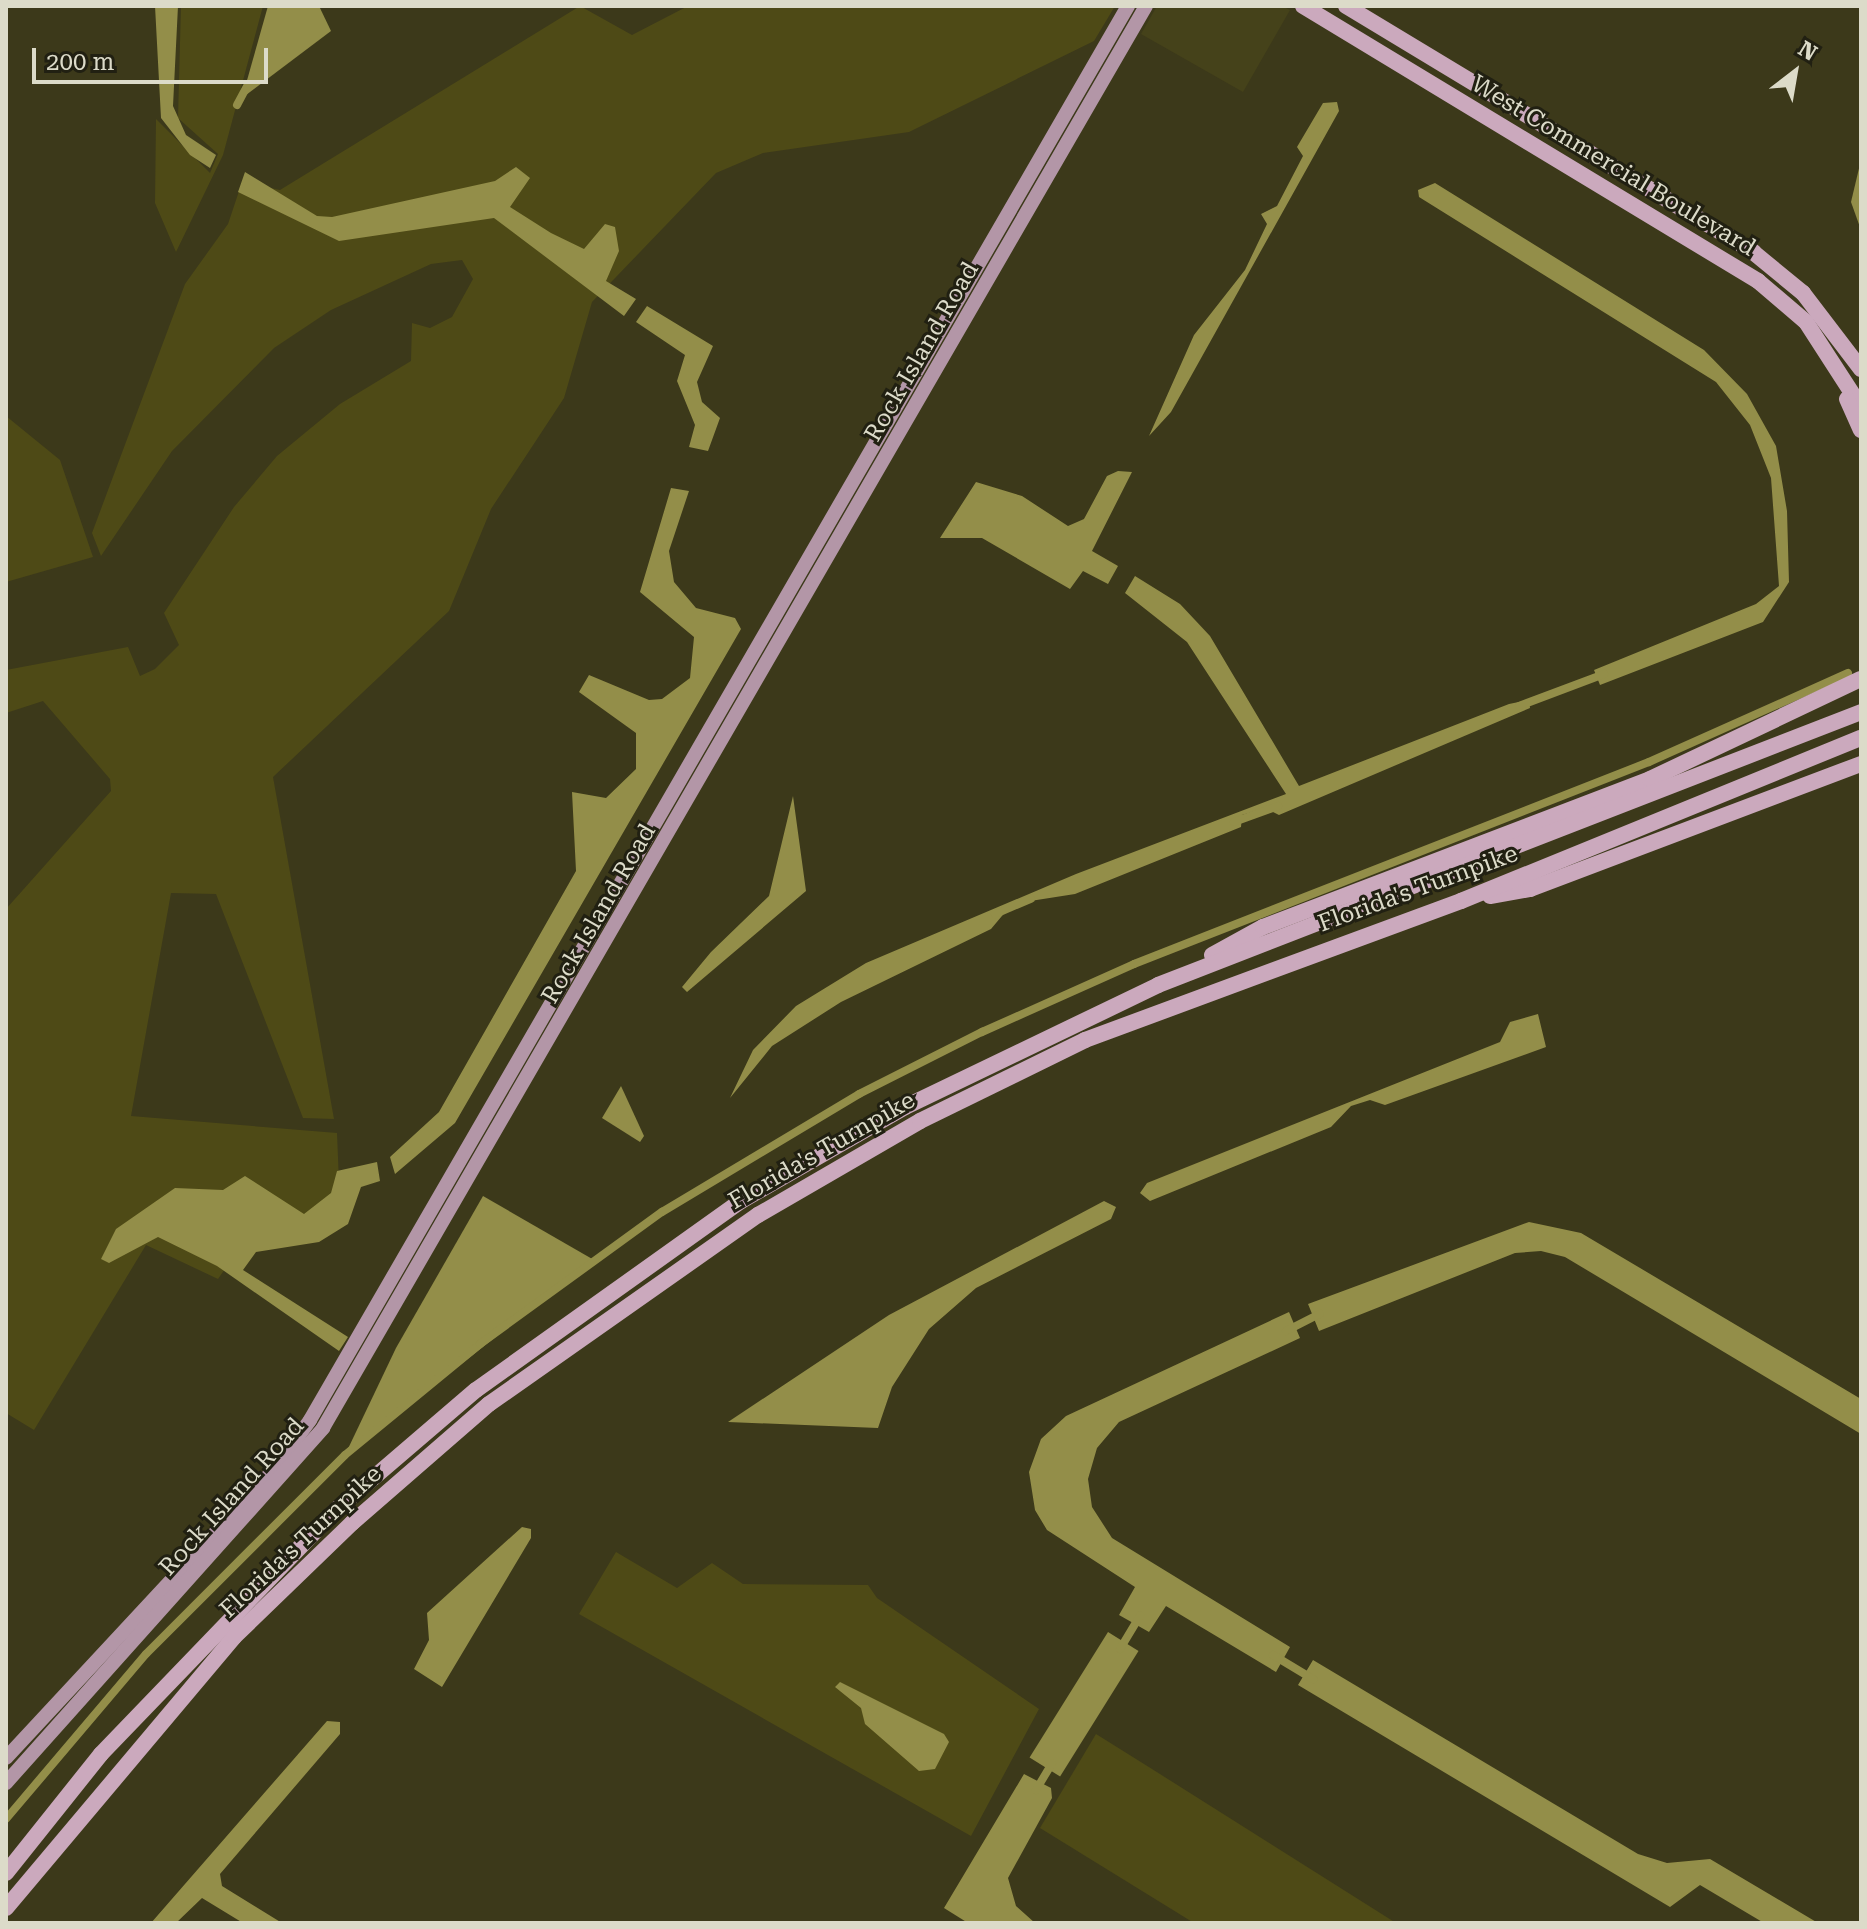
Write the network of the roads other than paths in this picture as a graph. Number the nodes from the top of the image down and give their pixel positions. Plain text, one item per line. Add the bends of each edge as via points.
1 (1128, 6) edge
2 (1146, 6) edge
3 (1303, 6) edge
4 (1346, 6) edge
5 (1780, 297) junction
6 (1861, 369) edge
7 (1861, 407) edge
8 (1861, 430) edge
9 (1861, 679) edge
10 (1861, 712) edge
11 (1861, 738) edge
12 (1861, 764) edge
13 (1461, 901) junction
14 (1158, 985) junction
15 (288, 1464) junction
16 (6, 1758) edge
17 (6, 1783) edge
18 (6, 1873) edge
19 (6, 1908) edge

1 - 15 main road, Rock Island Road
2 - 15 main road, Rock Island Road via 446,1224
3 - 5 highway, West Commercial Boulevard
4 - 6 highway, West Commercial Boulevard via 1753,252 1803,293
5 - 7 highway, West Commercial Boulevard via 1839,364
5 - 8 highway via 1837,379
9 - 14 highway via 1650,779 1263,927
10 - 14 highway, Florida's Turnpike
11 - 13 highway, Florida's Turnpike
12 - 13 highway via 1530,889
13 - 19 highway, Florida's Turnpike via 1072,1047 898,1133 611,1313 458,1432 234,1637
14 - 18 highway, Florida's Turnpike via 905,1107 741,1201 476,1390 337,1509 221,1623
15 - 16 main road, Rock Island Road
15 - 17 main road, Rock Island Road

